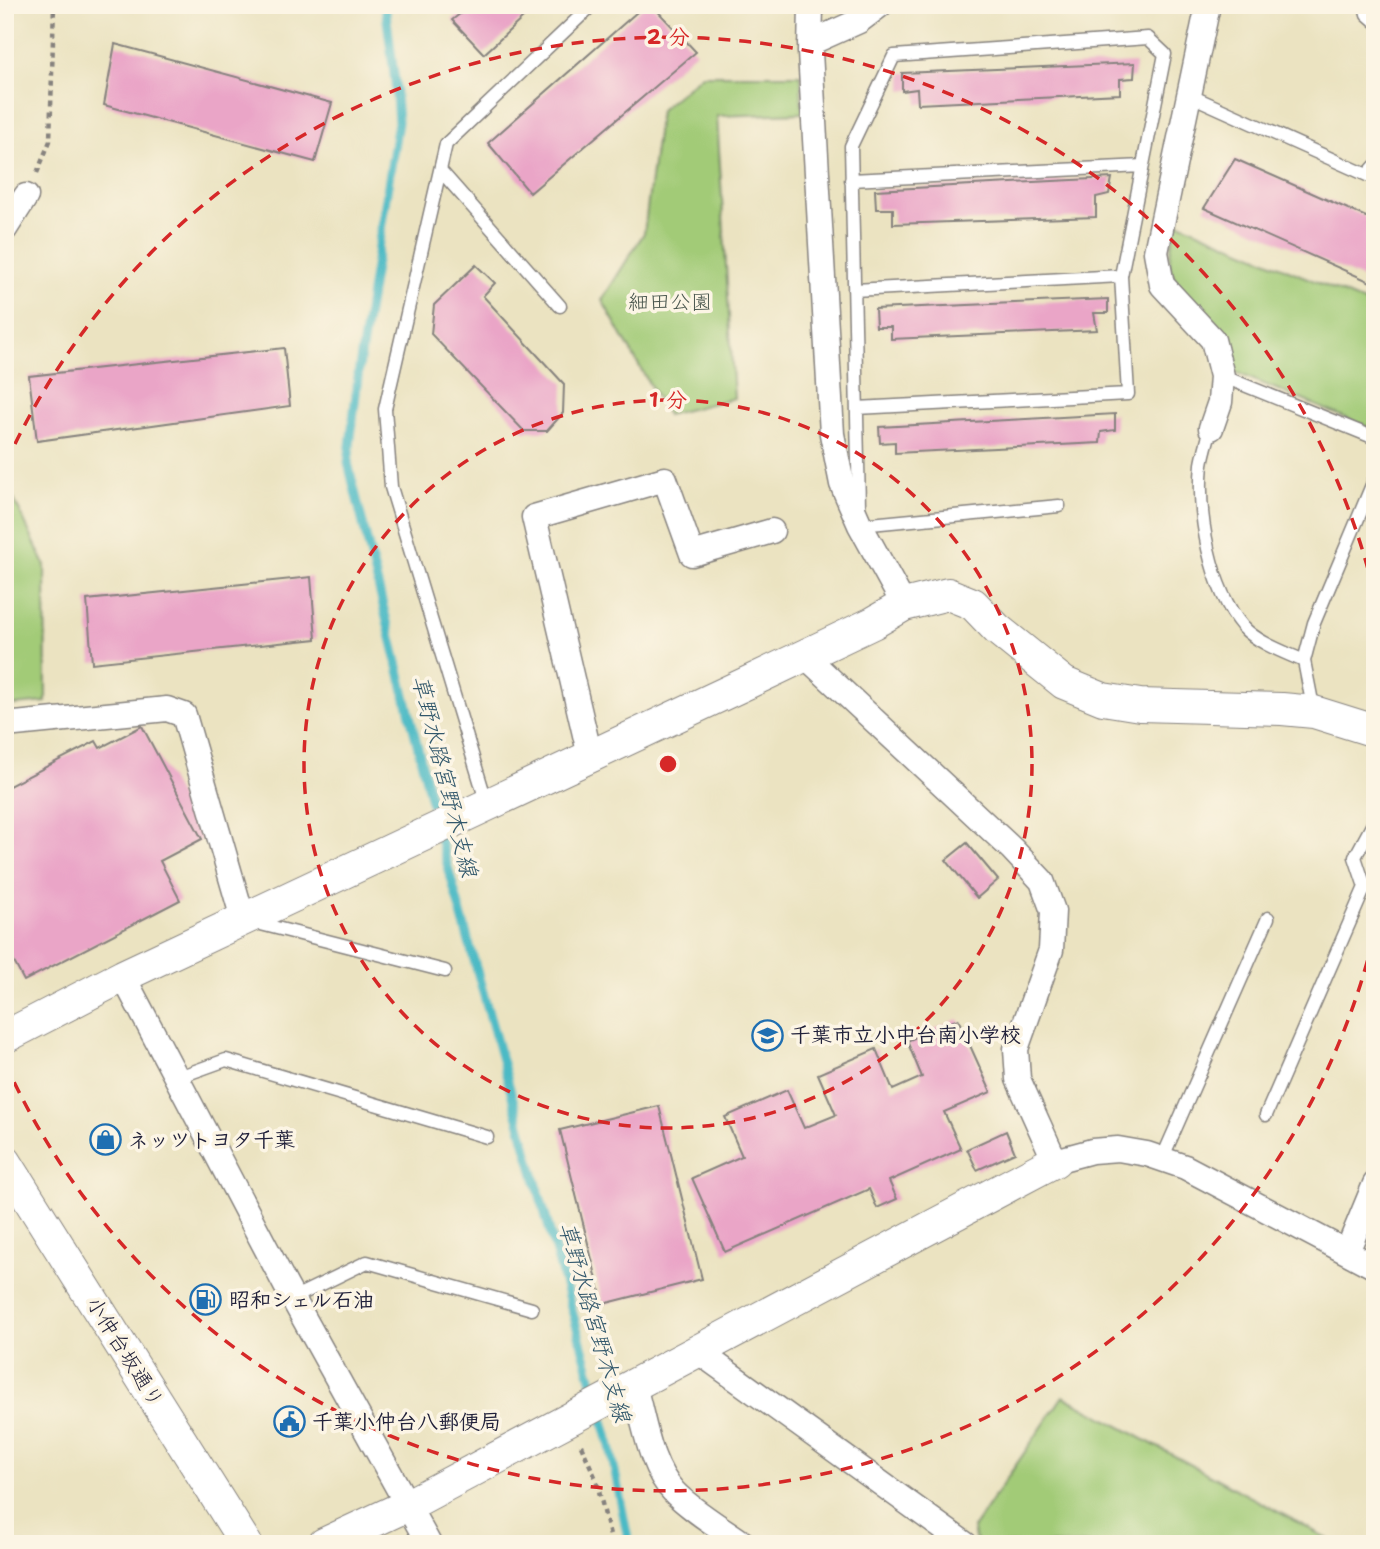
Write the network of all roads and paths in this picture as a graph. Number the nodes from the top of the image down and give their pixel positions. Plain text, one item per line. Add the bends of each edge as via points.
1 (54, 5) edge
2 (589, 5) edge
3 (811, 5) edge
4 (880, 5) edge
5 (1208, 5) edge
6 (1365, 5) edge
7 (1375, 21) edge
8 (810, 43) junction
9 (1189, 95) junction
10 (1143, 166) junction
11 (1375, 166) edge
12 (440, 170) junction
13 (851, 180) junction
14 (26, 196) joint
15 (5, 229) edge
16 (1121, 276) junction
17 (854, 290) junction
18 (560, 306) dead end
19 (1222, 376) junction
20 (857, 408) junction
21 (1212, 428) joint
22 (1375, 438) edge
23 (1375, 478) edge
24 (1059, 506) dead end
25 (860, 525) junction
26 (772, 531) dead end
27 (904, 605) junction
28 (803, 654) junction
29 (1304, 661) junction
30 (1314, 712) junction
31 (5, 725) edge
32 (1375, 731) edge
33 (590, 756) junction
34 (487, 805) junction
35 (1375, 820) edge
36 (1268, 918) dead end
37 (243, 919) junction
38 (445, 971) dead end
39 (123, 976) junction
40 (5, 1037) edge
41 (176, 1077) junction
42 (1266, 1115) dead end
43 (487, 1137) dead end
44 (1162, 1159) junction
45 (5, 1161) edge
46 (1055, 1161) junction
47 (1375, 1184) edge
48 (1347, 1252) junction
49 (1375, 1267) edge
50 (293, 1298) junction
51 (532, 1310) dead end
52 (699, 1352) junction
53 (634, 1386) junction
54 (570, 1420) junction
55 (408, 1505) junction
56 (246, 1544) edge
57 (324, 1544) edge
58 (429, 1544) edge
59 (612, 1544) edge
60 (744, 1544) edge
61 (965, 1544) edge

1 - 14 path via 50,141
2 - 12 lane via 446,144
3 - 8 street
4 - 8 street via 859,21
5 - 9 street
6 - 7 lane
8 - 25 street via 832,434 842,484
9 - 11 lane via 1367,175
9 - 19 street via 1156,252 1162,285 1213,340
10 - 13 lane
10 - 13 lane via 1165,54 1148,38 894,56 850,146
10 - 16 lane
12 - 18 lane
12 - 34 lane via 385,410 391,486
13 - 17 lane
14 - 15 street
16 - 17 lane
16 - 20 lane via 1128,394
17 - 20 lane
19 - 21 street
19 - 22 lane
20 - 25 lane
21 - 29 lane via 1202,462 1201,504 1220,588 1244,628
23 - 29 lane via 1314,623
24 - 25 lane
25 - 27 street
26 - 33 street via 692,554 664,478 534,517
27 - 28 street
27 - 30 street via 948,594 973,604 1064,683 1103,699 1140,705
28 - 33 street
28 - 46 street via 1042,881 1053,911 1051,950 1016,1049 1018,1079
29 - 30 lane
30 - 32 street
31 - 37 street via 167,709 184,716
33 - 34 street
34 - 37 street
35 - 42 lane via 1355,857 1365,887
36 - 44 lane
37 - 38 lane
37 - 39 street
39 - 40 street
39 - 41 street
41 - 43 lane via 226,1060
41 - 50 street
44 - 46 street via 1118,1149
44 - 48 street
45 - 56 street, 小仲台坂通り
46 - 52 street
47 - 48 street
48 - 49 street
50 - 51 lane via 367,1262
50 - 55 street
52 - 53 street
52 - 61 street
53 - 54 street
53 - 60 street via 665,1481
54 - 55 street
54 - 59 path via 596,1479
55 - 57 street
55 - 58 street

